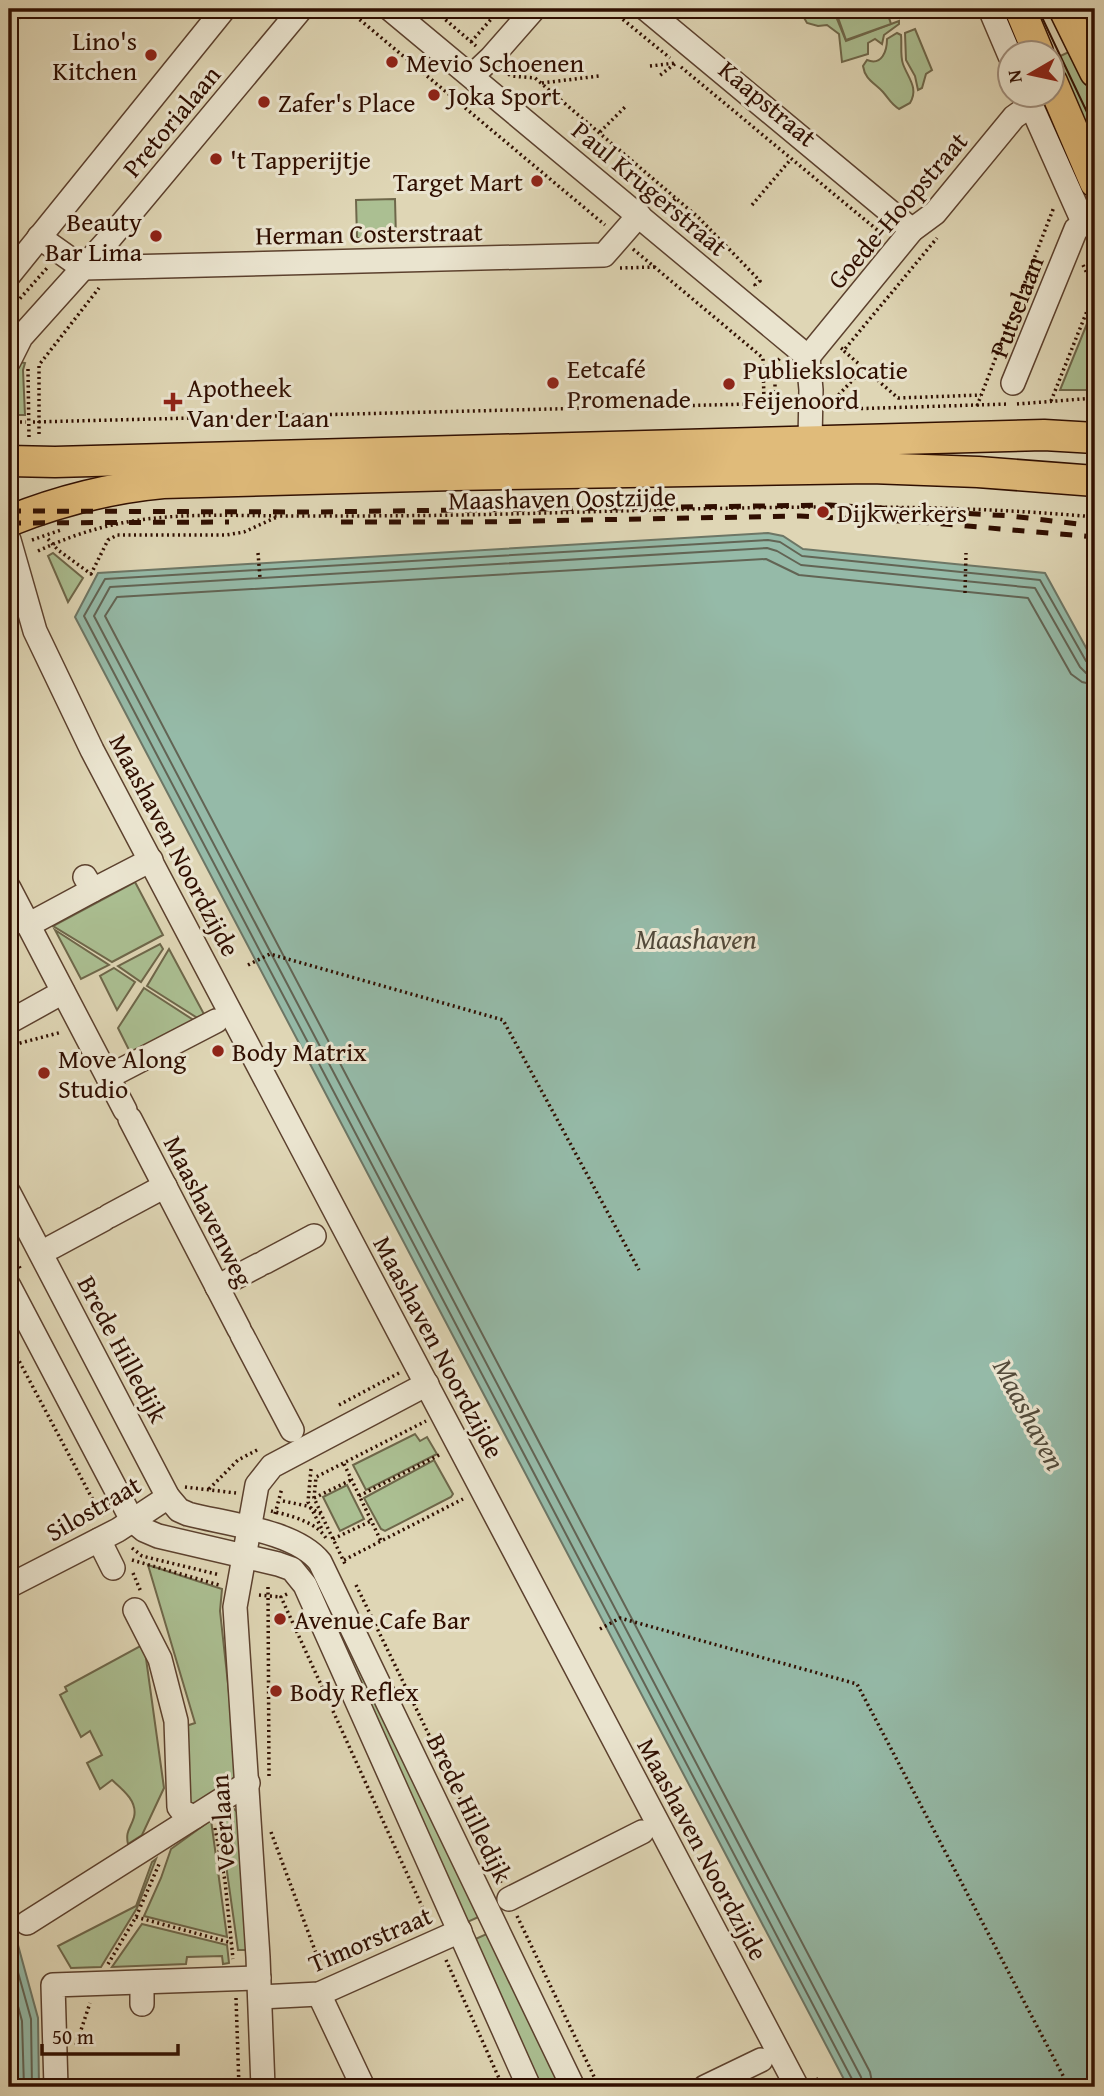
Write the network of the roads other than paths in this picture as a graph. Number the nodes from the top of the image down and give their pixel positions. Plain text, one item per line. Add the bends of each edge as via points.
1 (224, 9) edge
2 (301, 9) edge
3 (390, 9) edge
4 (534, 9) edge
5 (646, 9) edge
6 (990, 9) edge
7 (1020, 9) edge
8 (1064, 9) edge
9 (1002, 38) edge
10 (1032, 38) edge
11 (1095, 72) edge
12 (472, 76) junction
13 (1022, 108) edge
14 (1033, 108) edge
15 (1063, 108) edge
16 (1095, 182) edge
17 (649, 216) junction
18 (1090, 225) edge
19 (912, 230) junction
20 (39, 237) junction
21 (83, 268) junction
22 (9, 275) edge
23 (51, 305) junction
24 (9, 337) edge
25 (798, 354) junction
26 (18, 361) edge
27 (1013, 383) dead end
28 (1095, 438) edge
29 (810, 441) junction
30 (23, 452) edge
31 (1095, 481) edge
32 (21, 518) edge
33 (9, 540) edge
34 (9, 599) edge
35 (34, 631) junction
36 (151, 860) junction
37 (9, 888) edge
38 (28, 925) junction
39 (63, 992) junction
40 (216, 1021) dead end
41 (9, 1022) edge
42 (108, 1077) junction
43 (165, 1186) junction
44 (9, 1193) edge
45 (320, 1233) dead end
46 (52, 1247) dead end
47 (9, 1286) edge
48 (217, 1287) junction
49 (427, 1384) junction
50 (292, 1430) dead end
51 (168, 1497) junction
52 (132, 1520) junction
53 (249, 1529) junction
54 (99, 1540) junction
55 (243, 1556) junction
56 (120, 1563) road end
57 (9, 1586) edge
58 (140, 1605) road end
59 (258, 1782) junction
60 (203, 1812) junction
61 (642, 1832) dead end
62 (509, 1899) road end
63 (27, 1923) dead end
64 (460, 1931) junction
65 (259, 1988) junction
66 (323, 1989) junction
67 (761, 2060) dead end
68 (56, 2087) edge
69 (263, 2087) edge
70 (363, 2087) edge
71 (529, 2087) edge
72 (573, 2087) edge
73 (705, 2087) edge
74 (797, 2087) edge

1 - 20 street, Pretorialaan
2 - 21 street, Pretorialaan
3 - 12 street, Paul Krugerstraat
4 - 12 street
5 - 19 street, Kaapstraat
6 - 9 street
7 - 10 main road
8 - 11 main road
12 - 17 street, Paul Krugerstraat
13 - 19 street, Goede-Hoopstraat via 934,213
14 - 18 street, Putselaan
15 - 16 main road
17 - 21 street, Herman Costerstraat via 596,265 161,274
17 - 25 street, Paul Krugerstraat
18 - 27 street, Putselaan via 1076,229
19 - 25 street, Goede-Hoopstraat
20 - 21 street
20 - 22 street, Pretorialaan
21 - 23 street, Pretorialaan
23 - 24 street, Pretorialaan via 25,320
23 - 26 street, Pretorialaan via 21,337
25 - 29 street via 811,402
28 - 29 main road, Maashaven Oostzijde via 1044,435
29 - 30 main road, Maashaven Oostzijde
31 - 32 main road, Maashaven Oostzijde via 871,468 190,482 102,491
33 - 35 street, Maashaven Noordzijde
34 - 35 street, Maashaven Noordzijde
35 - 36 street, Maashaven Noordzijde
36 - 38 street via 89,883
36 - 49 street, Maashaven Noordzijde
37 - 38 street, Maashavenweg
38 - 39 street, Maashavenweg
39 - 41 street
39 - 42 street, Maashavenweg
40 - 42 street
42 - 43 street, Maashavenweg
43 - 46 street
43 - 48 street, Maashavenweg
44 - 51 street, Brede Hilledijk
45 - 48 street
47 - 52 street
48 - 50 street, Maashavenweg
49 - 53 street, Veerlaan via 272,1466 257,1485
49 - 74 street, Maashaven Noordzijde
51 - 52 street, Silostraat
51 - 53 street, Brede Hilledijk via 188,1514
52 - 54 street, Silostraat
52 - 55 street via 158,1536
53 - 55 street, Veerlaan
53 - 72 street, Brede Hilledijk via 296,1542 320,1562
54 - 56 street
54 - 57 street, Silostraat
55 - 59 street, Veerlaan via 234,1607
55 - 64 street via 292,1569 305,1585
58 - 60 street via 176,1721 177,1799 183,1812
59 - 60 street
59 - 65 street, Veerlaan
60 - 63 street
61 - 62 street
64 - 66 street, Timorstraat
64 - 71 street
65 - 66 street, Timorstraat
65 - 68 street, Timorstraat via 235,1979 207,1991 142,1993 96,1984 53,1985
65 - 69 street, Veerlaan
66 - 70 street
67 - 73 street

